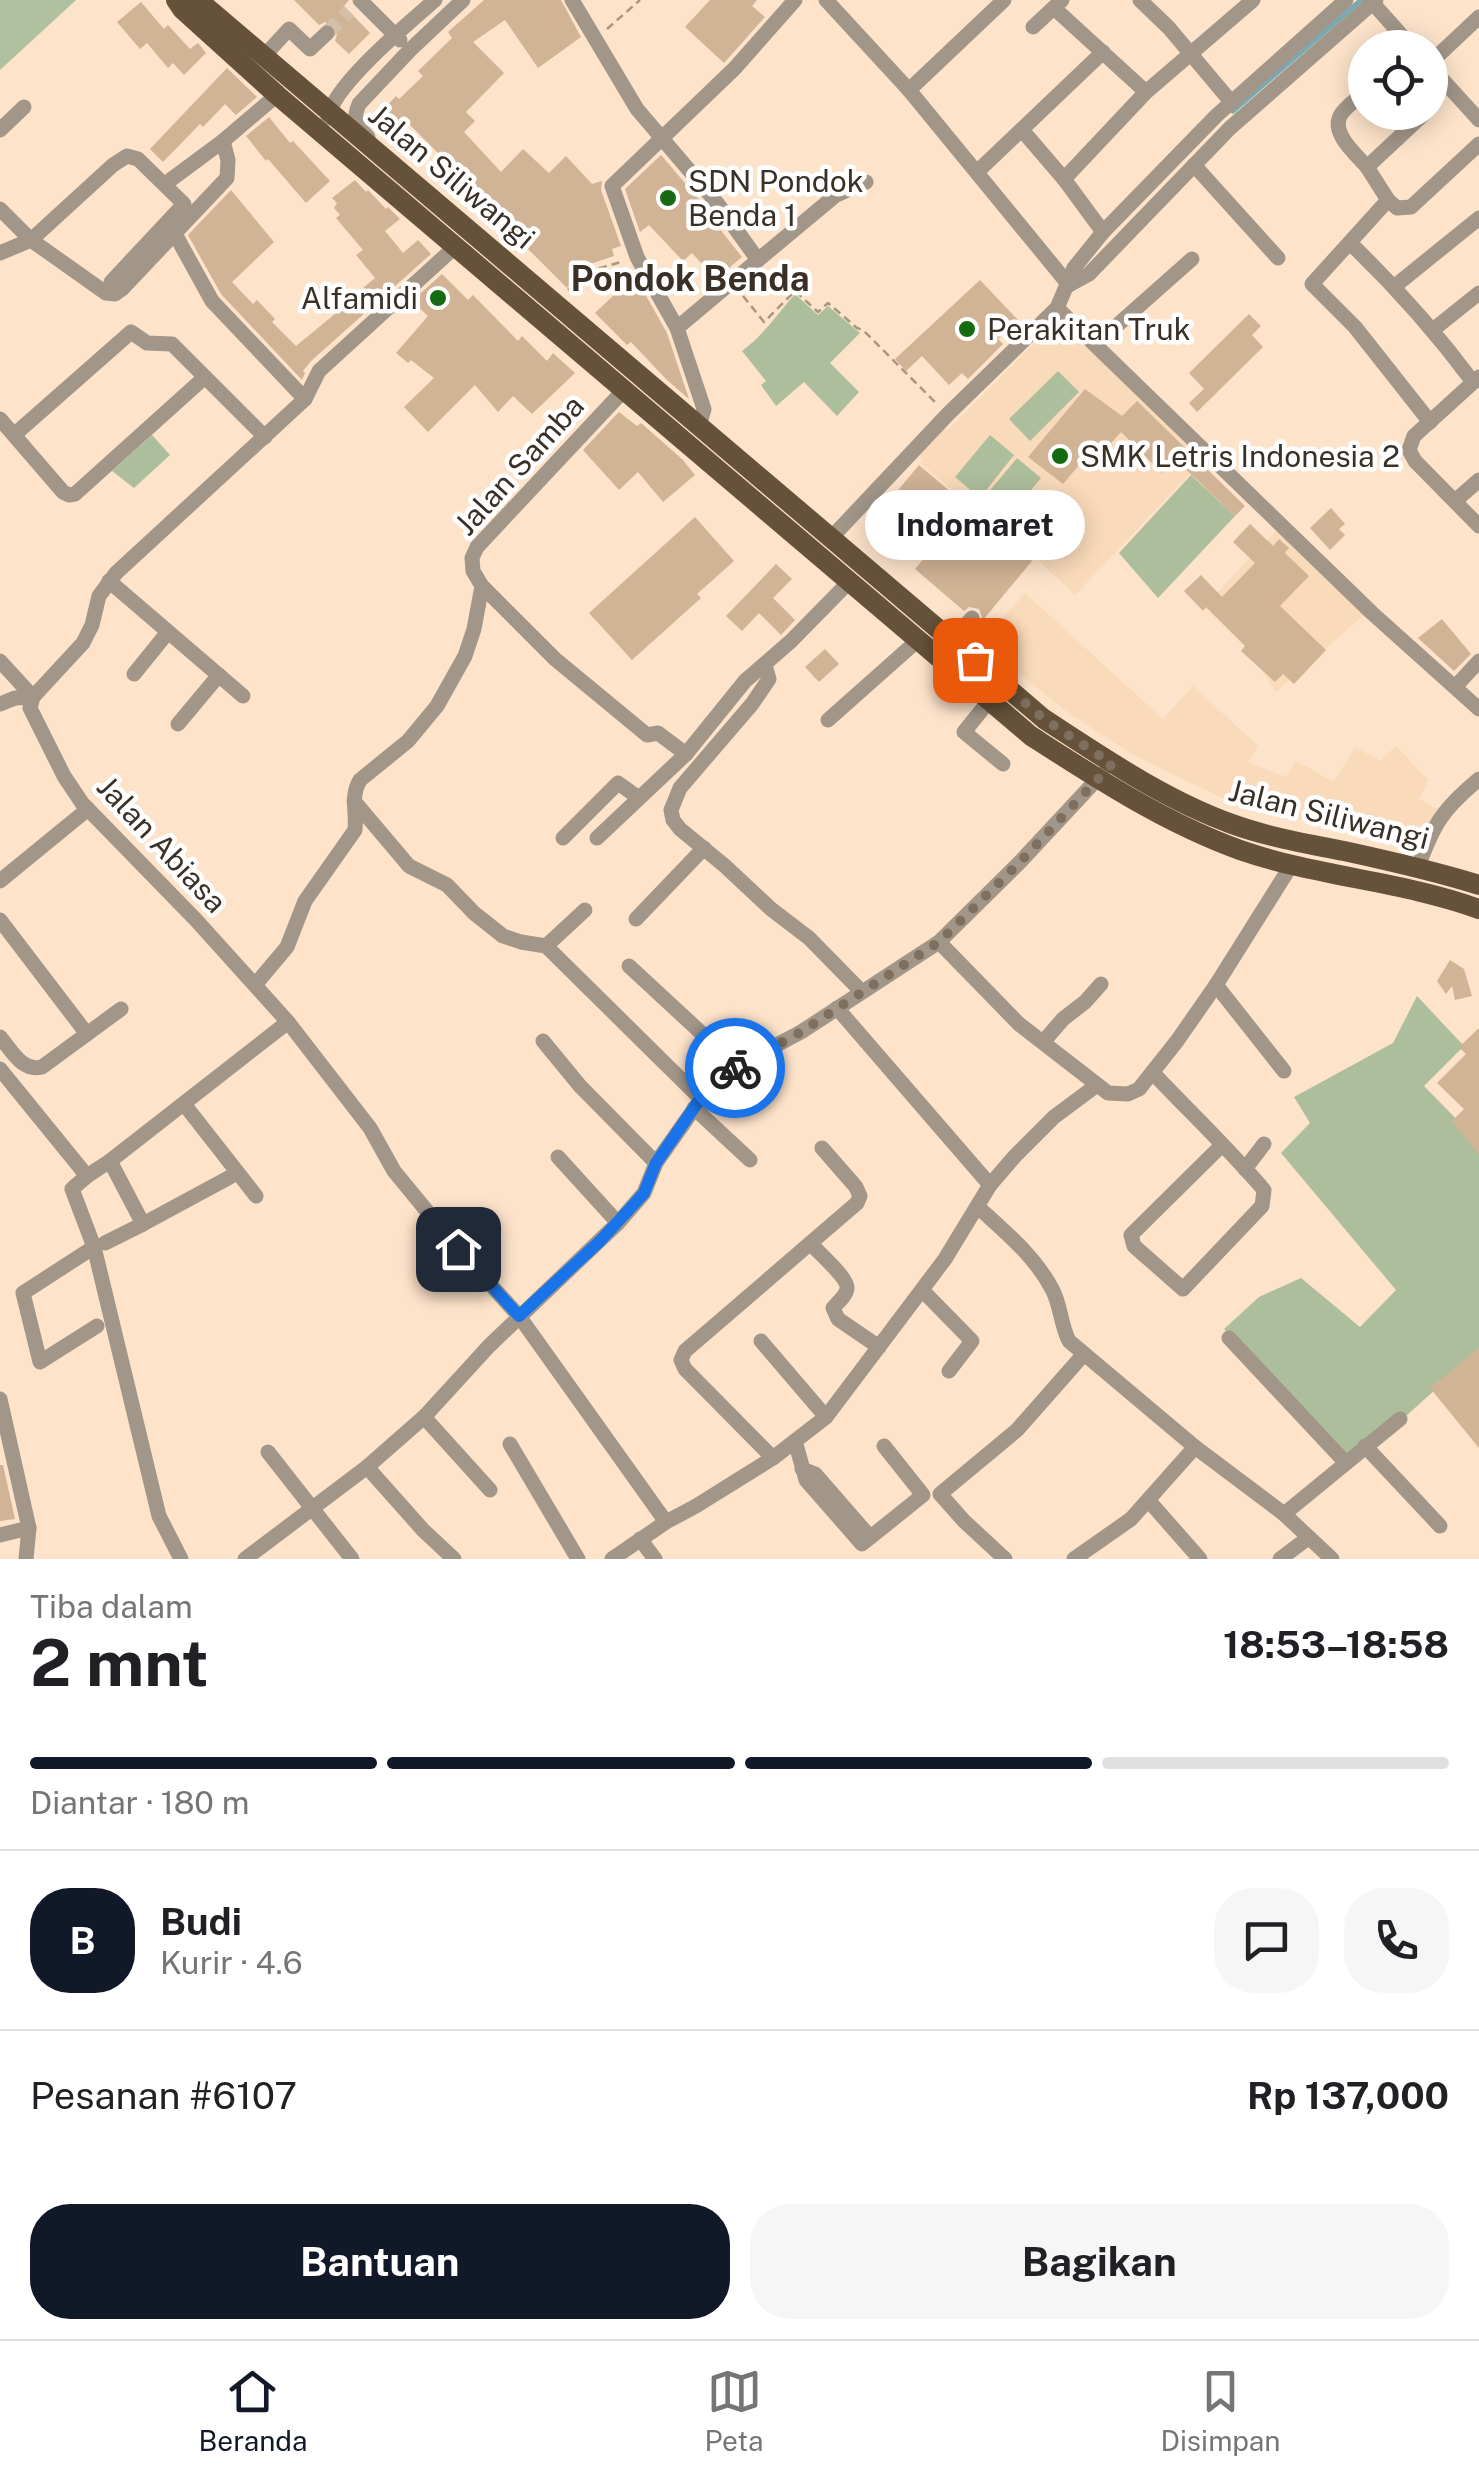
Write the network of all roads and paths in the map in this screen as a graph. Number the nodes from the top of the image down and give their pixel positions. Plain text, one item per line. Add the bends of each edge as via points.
1 (176, 0) edge
2 (198, 0) edge
3 (435, 0) edge
4 (463, 0) edge
5 (572, 0) edge
6 (640, 0) edge
7 (795, 0) edge
8 (1004, 0) edge
9 (1253, 0) edge
10 (1346, 0) edge
11 (1145, 1) edge
12 (1373, 1) edge
13 (356, 4) edge
14 (838, 4) edge
15 (1058, 4) edge
16 (1479, 17) edge
17 (1033, 27) dead end
18 (1398, 30) edge
19 (327, 32) dead end
20 (395, 36) junction
21 (595, 40) junction
22 (1448, 47) edge
23 (410, 50) junction
24 (1103, 52) junction
25 (1190, 53) junction
26 (265, 55) junction
27 (1448, 86) edge
28 (1451, 89) junction
29 (910, 90) junction
30 (1146, 92) junction
31 (1448, 92) edge
32 (278, 95) junction
33 (1232, 103) junction
34 (24, 107) dead end
35 (1348, 108) edge
36 (329, 110) junction
37 (1218, 115) junction
38 (1479, 120) edge
39 (1230, 128) junction
40 (0, 130) edge
41 (1022, 130) junction
42 (1407, 130) edge
43 (327, 137) junction
44 (661, 138) junction
45 (223, 141) junction
46 (1479, 144) edge
47 (1194, 164) junction
48 (394, 167) junction
49 (1367, 167) junction
50 (977, 172) junction
51 (1064, 179) junction
52 (866, 182) dead end
53 (164, 184) junction
54 (1388, 200) junction
55 (0, 209) edge
56 (1479, 218) edge
57 (1104, 232) junction
58 (175, 234) junction
59 (31, 240) junction
60 (1351, 244) junction
61 (456, 246) junction
62 (0, 253) edge
63 (637, 257) junction
64 (1278, 258) dead end
65 (1192, 259) dead end
66 (758, 260) junction
67 (111, 282) dead end
68 (732, 284) junction
69 (1069, 285) junction
70 (1395, 286) junction
71 (565, 293) dead end
72 (1479, 293) edge
73 (1058, 308) junction
74 (677, 328) junction
75 (1434, 329) junction
76 (1096, 344) junction
77 (205, 377) junction
78 (1476, 379) edge
79 (624, 390) junction
80 (305, 399) junction
81 (948, 414) junction
82 (0, 419) edge
83 (1430, 422) junction
84 (699, 427) junction
85 (14, 435) junction
86 (265, 437) junction
87 (1479, 480) edge
88 (1455, 501) junction
89 (1479, 526) edge
90 (832, 538) junction
91 (108, 581) junction
92 (849, 582) junction
93 (482, 586) junction
94 (972, 618) dead end
95 (168, 632) junction
96 (917, 641) junction
97 (952, 641) junction
98 (0, 661) edge
99 (1479, 661) edge
100 (765, 666) junction
101 (134, 674) dead end
102 (219, 675) junction
103 (1455, 687) junction
104 (242, 696) dead end
105 (33, 697) junction
106 (8, 701) edge
107 (989, 701) junction
108 (1479, 709) edge
109 (0, 717) edge
110 (828, 720) dead end
111 (178, 724) dead end
112 (686, 754) junction
113 (1003, 764) dead end
114 (1104, 772) junction
115 (1479, 778) edge
116 (640, 798) junction
117 (354, 800) junction
118 (88, 809) junction
119 (563, 838) dead end
120 (597, 838) dead end
121 (704, 848) junction
122 (1292, 864) junction
123 (1418, 867) junction
124 (0, 881) edge
125 (1479, 884) edge
126 (1479, 909) edge
127 (585, 910) dead end
128 (636, 919) dead end
129 (0, 920) edge
130 (939, 942) junction
131 (546, 946) junction
132 (629, 966) dead end
133 (254, 984) junction
134 (1102, 984) dead end
135 (1216, 985) junction
136 (862, 992) junction
137 (837, 1008) junction
138 (121, 1009) dead end
139 (288, 1022) junction
140 (87, 1034) junction
141 (0, 1037) edge
142 (543, 1041) dead end
143 (1044, 1042) junction
144 (737, 1066) junction
145 (0, 1069) edge
146 (1284, 1070) dead end
147 (1153, 1073) junction
148 (1097, 1085) junction
149 (697, 1103) junction
150 (184, 1110) junction
151 (1264, 1144) dead end
152 (1222, 1145) junction
153 (822, 1148) dead end
154 (558, 1157) dead end
155 (750, 1160) dead end
156 (656, 1163) junction
157 (112, 1165) junction
158 (1246, 1169) junction
159 (88, 1176) junction
160 (230, 1176) dead end
161 (990, 1185) junction
162 (256, 1196) dead end
163 (978, 1206) junction
164 (618, 1223) junction
165 (144, 1224) junction
166 (810, 1244) junction
167 (100, 1245) junction
168 (922, 1290) junction
169 (519, 1316) junction
170 (97, 1326) dead end
171 (1228, 1338) dead end
172 (761, 1341) dead end
173 (878, 1347) junction
174 (1084, 1354) junction
175 (949, 1370) dead end
176 (0, 1398) edge
177 (826, 1416) junction
178 (424, 1417) junction
179 (1400, 1419) dead end
180 (795, 1441) junction
181 (510, 1444) dead end
182 (884, 1446) dead end
183 (1365, 1446) junction
184 (1195, 1448) junction
185 (268, 1452) dead end
186 (774, 1458) junction
187 (1345, 1462) junction
188 (367, 1467) junction
189 (490, 1490) dead end
190 (1150, 1501) junction
191 (312, 1509) junction
192 (1284, 1514) junction
193 (666, 1522) junction
194 (1440, 1526) dead end
195 (29, 1528) junction
196 (0, 1535) edge
197 (640, 1538) junction
198 (1308, 1538) junction
199 (1076, 1558) edge
200 (26, 1559) edge
201 (182, 1559) edge
202 (245, 1559) edge
203 (352, 1559) edge
204 (454, 1559) edge
205 (578, 1559) edge
206 (612, 1559) edge
207 (655, 1559) edge
208 (1005, 1559) edge
209 (1200, 1559) edge
210 (1280, 1559) edge
211 (1332, 1559) edge

1 - 32 main road
2 - 26 main road
3 - 20 street
4 - 23 street
5 - 21 street
6 - 21 path
7 - 44 street
8 - 29 street
9 - 25 street
10 - 33 street
11 - 25 street
12 - 18 street
12 - 39 street
13 - 20 street
14 - 29 street
15 - 17 street
15 - 24 street
16 - 22 street
19 - 26 street via 310,49 289,30
20 - 23 street
20 - 36 street
21 - 44 street
23 - 48 street via 354,114
24 - 30 street
24 - 41 street
25 - 30 street
25 - 33 street
26 - 36 main road
27 - 28 street
28 - 31 street
28 - 38 street
29 - 50 street
30 - 51 street
32 - 43 main road
32 - 45 street
33 - 37 street
34 - 40 street
35 - 49 street via 1338,125
36 - 43 street, Jalan Siliwangi
36 - 48 main road, Jalan Siliwangi
37 - 39 street
37 - 57 street
39 - 47 street
41 - 50 street
41 - 51 street
42 - 49 street
43 - 61 main road, Jalan Siliwangi
44 - 63 street via 612,186
44 - 66 street
45 - 53 street
45 - 58 street via 227,178
46 - 54 street via 1411,207 1397,208
47 - 64 street
47 - 69 street via 1089,274
48 - 84 main road, Jalan Siliwangi
49 - 54 street
50 - 69 street
51 - 57 street
52 - 66 street via 836,195
53 - 59 street via 138,158 127,156
53 - 67 street via 184,204
54 - 60 street
55 - 59 street
56 - 70 street
57 - 69 street via 1074,268
58 - 59 street via 114,294
58 - 80 street via 212,301
59 - 62 street
60 - 70 street
60 - 83 street via 1312,284
61 - 79 main road, Jalan Siliwangi
61 - 80 street via 320,371
63 - 71 path via 586,272
63 - 74 street
65 - 76 street
66 - 68 street
68 - 74 street
68 - 81 path via 764,322 795,291 818,312 828,303
69 - 73 street
70 - 75 street
72 - 75 street
73 - 76 street
73 - 81 street
74 - 84 street via 704,409
75 - 78 street
76 - 103 street
77 - 85 street via 172,344 146,343 131,332
77 - 85 street via 75,494 64,492
77 - 86 street
78 - 83 street
79 - 92 main road, Jalan Siliwangi
79 - 93 street, Jalan Samba via 477,547 473,570
80 - 86 street
81 - 90 street
82 - 85 street
83 - 88 street via 1408,450
84 - 90 main road, Jalan Siliwangi
86 - 91 street
87 - 88 street
88 - 89 street
90 - 97 main road, Jalan Siliwangi
91 - 95 street
91 - 105 street via 88,635
92 - 96 main road, Jalan Siliwangi
92 - 100 street
93 - 112 street via 554,660 648,734 658,733
93 - 117 street, Jalan Samba via 465,656 437,706 408,742 360,780
94 - 97 street
95 - 101 street
95 - 102 street
96 - 107 main road, Jalan Siliwangi
96 - 110 street
97 - 114 main road, Jalan Siliwangi
98 - 105 street
99 - 103 street
100 - 112 street
100 - 121 street via 769,679 674,801 673,820
102 - 104 street
102 - 111 street
103 - 108 street
105 - 106 street
105 - 118 street, Jalan Abiasa via 37,726
106 - 109 street
107 - 113 street via 964,732
107 - 114 main road, Jalan Siliwangi via 1031,736
112 - 116 street
114 - 122 main road, Jalan Siliwangi via 1168,820
114 - 123 main road, Jalan Siliwangi via 1232,824
114 - 130 street
115 - 123 street via 1445,811
116 - 119 street via 618,784
116 - 120 street
117 - 131 street via 408,866 447,885 503,936
117 - 133 street, Jalan Samba via 355,830 305,900 287,947
118 - 124 street
118 - 133 street, Jalan Abiasa
121 - 128 street
121 - 136 street
122 - 126 main road, Jalan Siliwangi
122 - 135 street
123 - 125 main road, Jalan Siliwangi
127 - 131 street
129 - 140 street
130 - 136 street
130 - 143 street
131 - 149 street
132 - 144 street
133 - 139 street, Jalan Abiasa
134 - 143 street
135 - 146 street
135 - 147 street
136 - 137 street
137 - 144 street
137 - 161 street
138 - 140 street
139 - 150 street
139 - 169 street, Jalan Abiasa via 370,1128 394,1171
140 - 141 street via 36,1069 24,1066
142 - 156 street
143 - 148 street
144 - 149 street
145 - 159 street
147 - 148 street via 1128,1094
147 - 152 street
148 - 161 street via 1054,1117
149 - 155 street
149 - 156 street
150 - 157 street
150 - 162 street
151 - 158 street
152 - 158 street
152 - 158 street via 1131,1235 1134,1246 1184,1289 1262,1206 1264,1190
153 - 166 street via 860,1196
154 - 164 street
156 - 164 street via 644,1193
157 - 159 street
157 - 165 street
159 - 167 street via 72,1190
160 - 165 street
161 - 163 street
163 - 168 street
163 - 174 street via 1037,1266 1054,1292 1069,1341
164 - 169 street
165 - 167 street
166 - 173 street via 848,1286 834,1314
166 - 186 street via 681,1360
167 - 170 street via 23,1293 40,1362
167 - 201 street via 159,1516
168 - 173 street
168 - 175 street via 972,1341
169 - 178 street
169 - 193 street, Jalan Abiasa
171 - 187 street
172 - 177 street
173 - 177 street
174 - 184 street
174 - 208 street via 1017,1430 940,1494
176 - 195 street
177 - 180 street
178 - 188 street
178 - 189 street
179 - 183 street
180 - 182 street via 802,1469 815,1474 870,1537 922,1495
180 - 186 street
181 - 205 street
183 - 187 street
183 - 194 street
184 - 190 street
184 - 192 street
185 - 191 street
186 - 193 street
187 - 192 street
188 - 191 street
188 - 204 street
190 - 199 street
190 - 209 street
191 - 202 street
191 - 203 street
192 - 198 street
193 - 197 street
195 - 196 street
195 - 200 street
197 - 206 street
197 - 207 street
198 - 210 street
198 - 211 street

